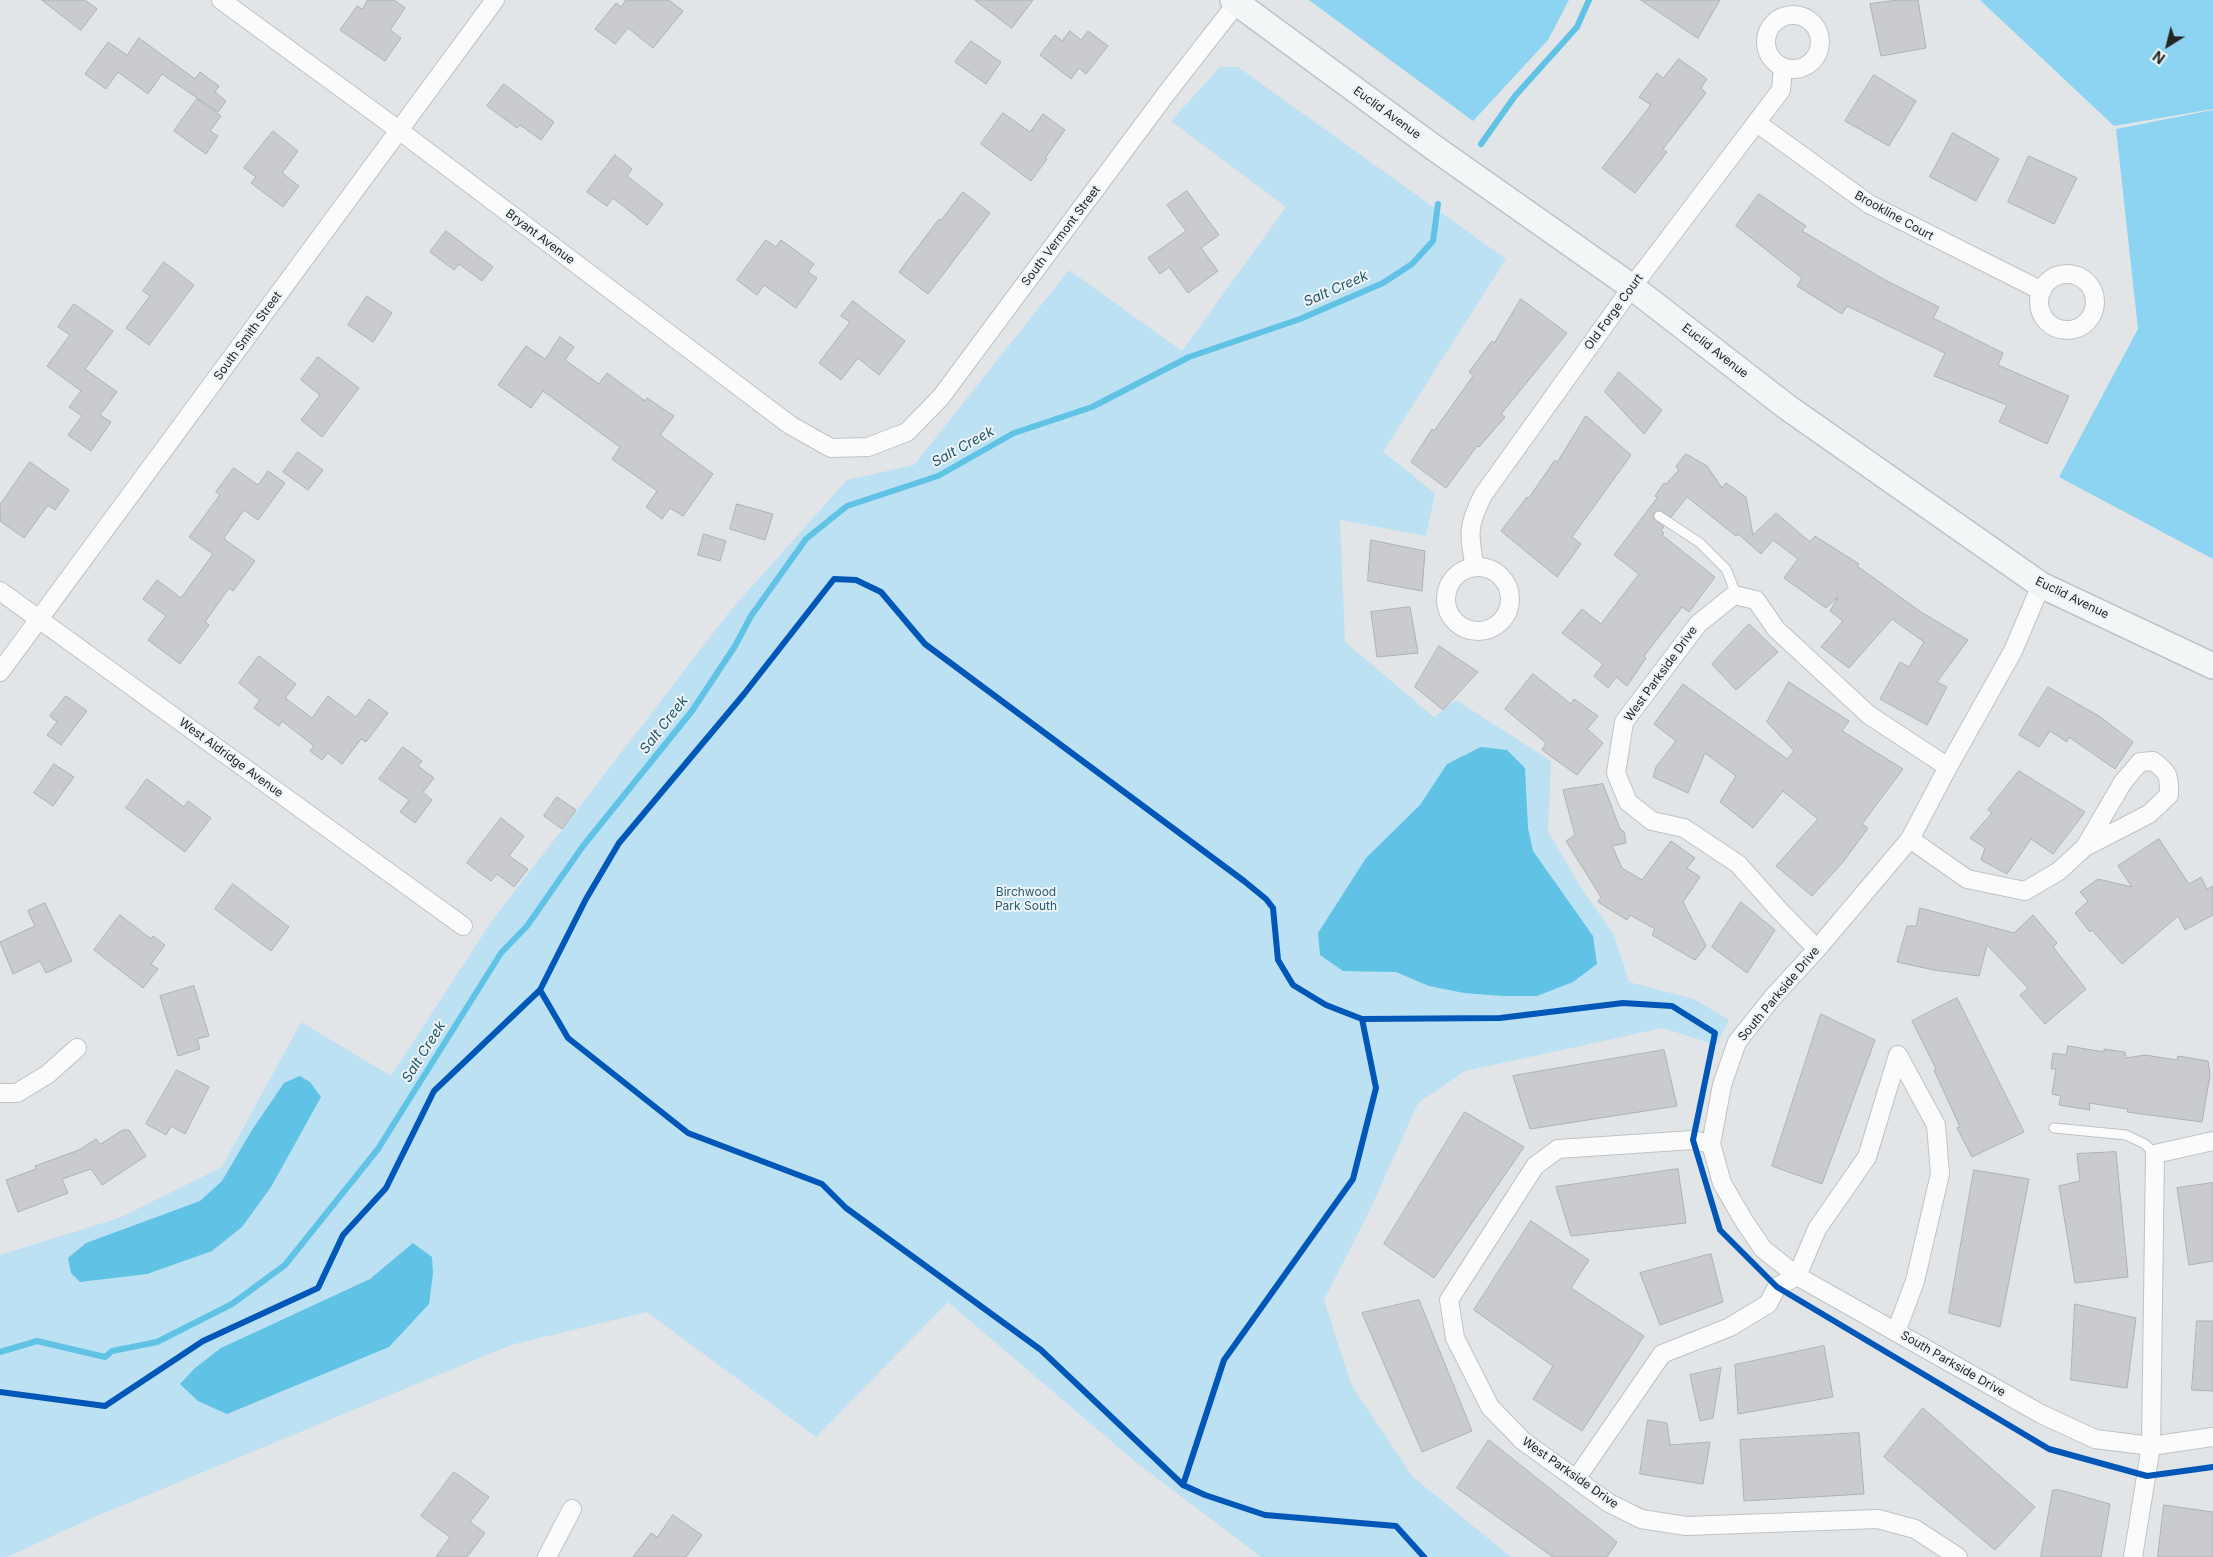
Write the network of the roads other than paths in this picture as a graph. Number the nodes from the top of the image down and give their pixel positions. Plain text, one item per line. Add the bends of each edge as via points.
1 (221, 0) edge
2 (495, 0) edge
3 (1235, 2) edge
4 (1783, 67) dead end
5 (1757, 123) junction
6 (400, 131) junction
7 (1632, 286) junction
8 (2042, 291) dead end
9 (868, 447) joint
10 (1659, 516) dead end
11 (1475, 566) dead end
12 (2041, 584) junction
13 (0, 591) edge
14 (1738, 596) junction
15 (39, 619) junction
16 (2213, 666) edge
17 (0, 672) edge
18 (1948, 767) junction
19 (1910, 839) junction
20 (2085, 847) junction
21 (463, 926) dead end
22 (1817, 949) junction
23 (77, 1048) dead end
24 (0, 1093) edge
25 (2054, 1128) dead end
26 (2213, 1141) edge
27 (1711, 1144) junction
28 (2155, 1154) junction
29 (1797, 1276) junction
30 (1896, 1332) junction
31 (2213, 1437) edge
32 (2151, 1446) junction
33 (1576, 1480) junction
34 (572, 1509) dead end
35 (547, 1557) edge
36 (1958, 1557) edge
37 (2132, 1557) edge

1 - 6 street, Bryant Avenue
2 - 6 street, South Smith Street
3 - 7 main road, Euclid Avenue via 1433,147
3 - 9 street, South Vermont Street via 941,397 907,432
4 - 5 street, Old Forge Court via 1781,90
5 - 7 street, Old Forge Court
5 - 8 street, Brookline Court via 1869,204
6 - 9 street, Bryant Avenue via 790,425 832,448
6 - 15 street, South Smith Street
7 - 11 street, Old Forge Court via 1483,495 1471,518 1470,543
7 - 12 main road, Euclid Avenue via 1787,407
10 - 14 lane via 1700,543 1726,569
12 - 16 main road, Euclid Avenue
12 - 18 street, South Parkside Drive via 2013,651
13 - 15 street, West Aldridge Avenue
14 - 18 street via 1756,600 1776,629 1869,715
14 - 22 street, West Parkside Drive via 1734,595 1698,624 1624,722 1616,773 1628,802 1652,821 1684,828 1738,864
15 - 17 street, South Smith Street
15 - 21 street, West Aldridge Avenue
18 - 19 street, South Parkside Drive
19 - 20 street via 1967,879 2025,891 2059,871
19 - 22 street, South Parkside Drive
20 - 20 street via 2123,782 2140,762 2153,761 2164,769 2169,777 2169,795 2149,814
22 - 27 street, South Parkside Drive via 1737,1042 1722,1085
23 - 24 street via 48,1074 17,1093
25 - 28 lane via 2126,1134
26 - 28 street
27 - 29 street, South Parkside Drive via 1722,1183 1744,1221 1763,1249
27 - 33 street, West Parkside Drive via 1693,1140 1558,1149 1535,1166 1449,1300 1455,1338 1490,1407 1523,1441
28 - 32 street
29 - 30 street, South Parkside Drive
29 - 30 street via 1817,1229 1867,1157 1898,1055 1936,1125 1940,1174 1915,1281
29 - 33 street via 1777,1287 1768,1304 1730,1327 1662,1354
30 - 32 street, South Parkside Drive via 2041,1414 2095,1439
31 - 32 street, South Parkside Drive
32 - 37 street
33 - 36 street, West Parkside Drive via 1609,1503 1641,1519 1686,1526 1878,1519 1915,1529
34 - 35 street

